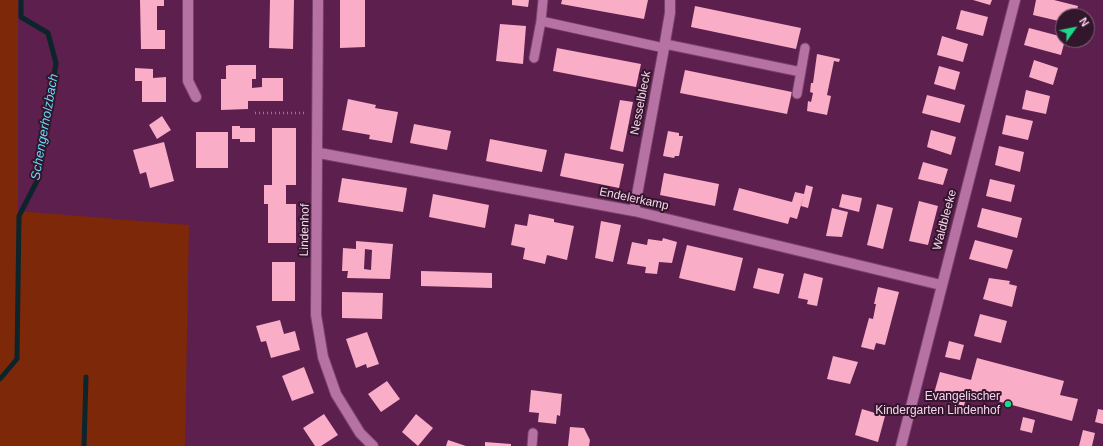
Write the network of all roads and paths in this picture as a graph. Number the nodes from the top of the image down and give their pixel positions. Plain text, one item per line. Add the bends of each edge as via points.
1 (188, 0) edge
2 (318, 0) edge
3 (543, 0) edge
4 (670, 0) edge
5 (1015, 0) edge
6 (541, 21) junction
7 (665, 46) junction
8 (805, 48) dead end
9 (534, 58) dead end
10 (801, 72) junction
11 (797, 94) dead end
12 (196, 97) dead end
13 (255, 112) dead end
14 (318, 113) junction
15 (319, 153) junction
16 (634, 210) junction
17 (941, 285) junction
18 (533, 433) dead end
19 (372, 446) edge
20 (532, 446) edge
21 (901, 446) edge

1 - 12 street via 188,81
2 - 14 street, Lindenhof
3 - 6 lane
4 - 7 street, Nesselbleck
5 - 17 street, Waldbleeke
6 - 7 lane
6 - 9 lane
7 - 10 lane
7 - 16 street, Nesselbleck
8 - 10 lane
10 - 11 lane
13 - 14 path
14 - 15 street, Lindenhof
15 - 16 street, Endelerkamp
15 - 19 street, Lindenhof via 316,315 322,357 336,394 360,433
16 - 17 street, Endelerkamp
17 - 21 street, Waldbleeke
18 - 20 lane

